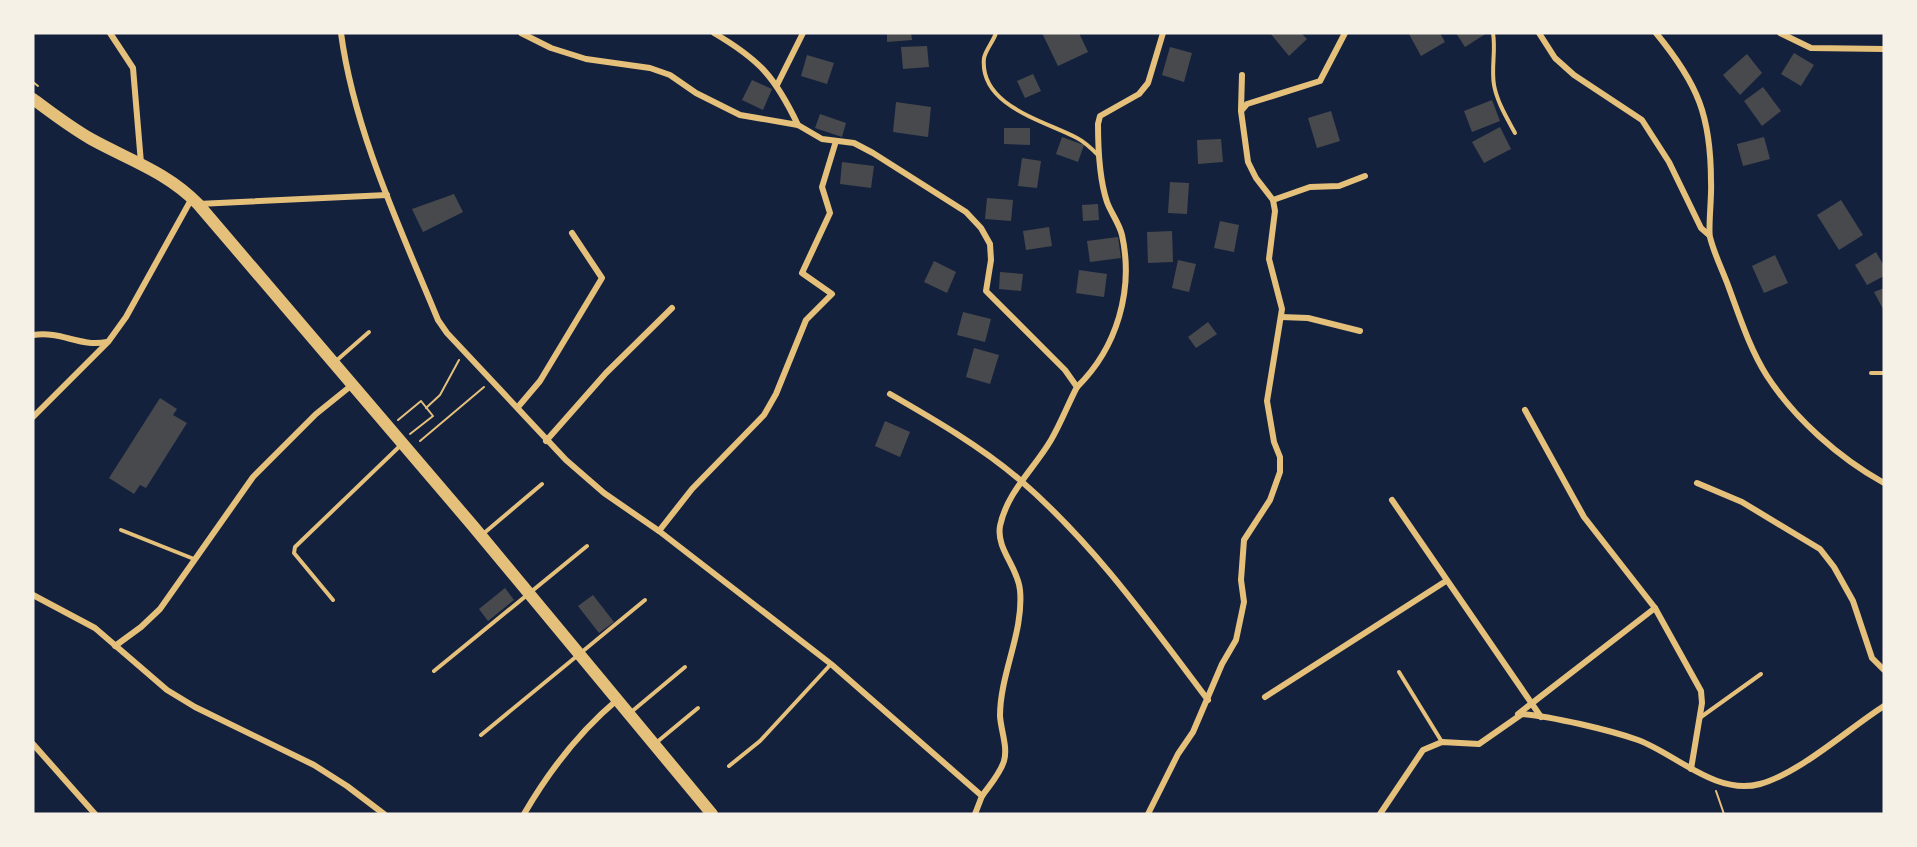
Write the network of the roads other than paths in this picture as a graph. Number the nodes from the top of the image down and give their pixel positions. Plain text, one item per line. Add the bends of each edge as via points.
1 (110, 33) edge
2 (341, 33) edge
3 (521, 33) edge
4 (714, 33) edge
5 (803, 33) edge
6 (996, 33) edge
7 (1162, 33) edge
8 (1345, 33) edge
9 (1494, 33) edge
10 (1539, 33) edge
11 (1656, 33) edge
12 (1780, 33) edge
13 (1884, 49) edge
14 (1242, 75) dead end
15 (777, 86) junction
16 (33, 99) edge
17 (1241, 111) junction
18 (798, 125) junction
19 (1515, 133) dead end
20 (836, 141) junction
21 (1101, 158) junction
22 (141, 163) junction
23 (1365, 176) dead end
24 (387, 195) junction
25 (1273, 200) junction
26 (195, 201) junction
27 (572, 233) dead end
28 (1710, 235) junction
29 (672, 308) dead end
30 (1281, 317) junction
31 (1360, 331) dead end
32 (369, 332) dead end
33 (33, 335) edge
34 (108, 342) junction
35 (333, 363) junction
36 (1871, 373) dead end
37 (1884, 373) edge
38 (352, 386) junction
39 (1077, 387) junction
40 (890, 394) dead end
41 (518, 407) junction
42 (1525, 410) dead end
43 (33, 417) edge
44 (406, 439) junction
45 (546, 441) junction
46 (1021, 482) junction
47 (1697, 483) dead end
48 (1884, 483) edge
49 (542, 484) dead end
50 (1392, 500) dead end
51 (121, 530) dead end
52 (659, 531) junction
53 (480, 536) junction
54 (587, 546) dead end
55 (194, 559) junction
56 (1446, 581) junction
57 (529, 594) junction
58 (33, 595) edge
59 (333, 600) dead end
60 (645, 600) dead end
61 (1655, 608) junction
62 (116, 646) junction
63 (579, 656) junction
64 (831, 664) junction
65 (685, 667) dead end
66 (1884, 670) edge
67 (434, 671) dead end
68 (1399, 672) dead end
69 (1761, 674) dead end
70 (1265, 697) dead end
71 (1208, 699) junction
72 (617, 700) junction
73 (1531, 704) junction
74 (1884, 706) edge
75 (698, 708) dead end
76 (628, 714) junction
77 (1516, 716) junction
78 (1700, 717) junction
79 (1541, 718) junction
80 (481, 735) dead end
81 (1442, 742) junction
82 (33, 744) edge
83 (654, 744) junction
84 (729, 766) dead end
85 (1691, 769) junction
86 (982, 796) junction
87 (95, 814) edge
88 (384, 814) edge
89 (524, 814) edge
90 (712, 814) edge
91 (975, 814) edge
92 (1148, 814) edge
93 (1380, 814) edge

1 - 22 street via 133,68
2 - 24 street via 349,74
3 - 18 street via 586,59 650,68 670,75 740,115
4 - 15 street via 767,70
5 - 15 street
6 - 21 lane via 984,66 996,93 1015,109 1078,138
7 - 21 street via 1148,83 1139,94 1100,116
8 - 17 street via 1320,81 1247,105
9 - 19 lane via 1495,89
10 - 28 street via 1555,58 1574,75 1642,120 1701,228
11 - 28 street via 1686,73 1701,101 1708,127
12 - 13 street via 1811,48
14 - 17 street
15 - 18 street
16 - 22 main road via 75,129
17 - 25 street via 1248,162
18 - 20 street via 822,139
20 - 39 street via 854,143 873,153 966,212 990,244 992,260 986,291 1052,355
20 - 52 street via 822,187 830,213 802,273 832,294 806,320 764,415 692,489
21 - 39 street via 1107,202 1122,233 1125,290 1108,348 1095,370
22 - 26 main road via 179,185
23 - 25 street via 1339,186 1310,187
24 - 26 street
24 - 41 street via 438,320
25 - 30 street via 1269,258 1279,292
26 - 34 street
26 - 35 main road
27 - 41 street via 602,278 540,381
28 - 48 street via 1753,350 1767,376 1811,427 1841,454
29 - 45 street via 606,373
30 - 31 street via 1308,318
30 - 71 street via 1267,401 1280,457 1278,480 1244,540 1241,622
32 - 35 lane
33 - 34 street via 51,333 84,344
34 - 43 street
35 - 38 main road
36 - 37 lane
38 - 44 main road
38 - 55 street via 316,414 253,477
39 - 46 street via 1052,439
40 - 46 street via 971,443
41 - 45 street
42 - 61 street via 1584,517
44 - 53 main road
44 - 59 lane via 295,547 294,553
45 - 52 street via 604,493
46 - 71 street via 1098,559
46 - 86 street via 1000,529 1001,544 1020,588 1021,609 1002,695 1000,715 1006,751 1004,763
47 - 66 street via 1742,502 1820,549 1853,601 1872,658
49 - 53 lane
50 - 56 street
51 - 55 lane
52 - 64 street
53 - 57 main road
54 - 57 lane
55 - 62 street via 160,609
56 - 70 street
56 - 73 street
57 - 63 main road
57 - 67 lane
58 - 62 street via 95,628
60 - 63 lane
61 - 73 street
61 - 78 street via 1701,691
62 - 88 street via 167,690 314,765
63 - 72 main road
63 - 80 lane
64 - 84 lane via 760,741
64 - 86 street
65 - 76 lane
68 - 81 lane
69 - 78 lane
71 - 92 street
72 - 76 main road
72 - 89 street via 575,741 546,777
73 - 77 street
73 - 79 street
74 - 85 street via 1773,779 1733,785
75 - 83 lane
76 - 83 main road
77 - 79 street
77 - 81 street via 1479,744
78 - 85 street
79 - 85 street via 1640,741
81 - 93 street via 1431,745 1414,759
82 - 87 street
83 - 90 main road
86 - 91 street

